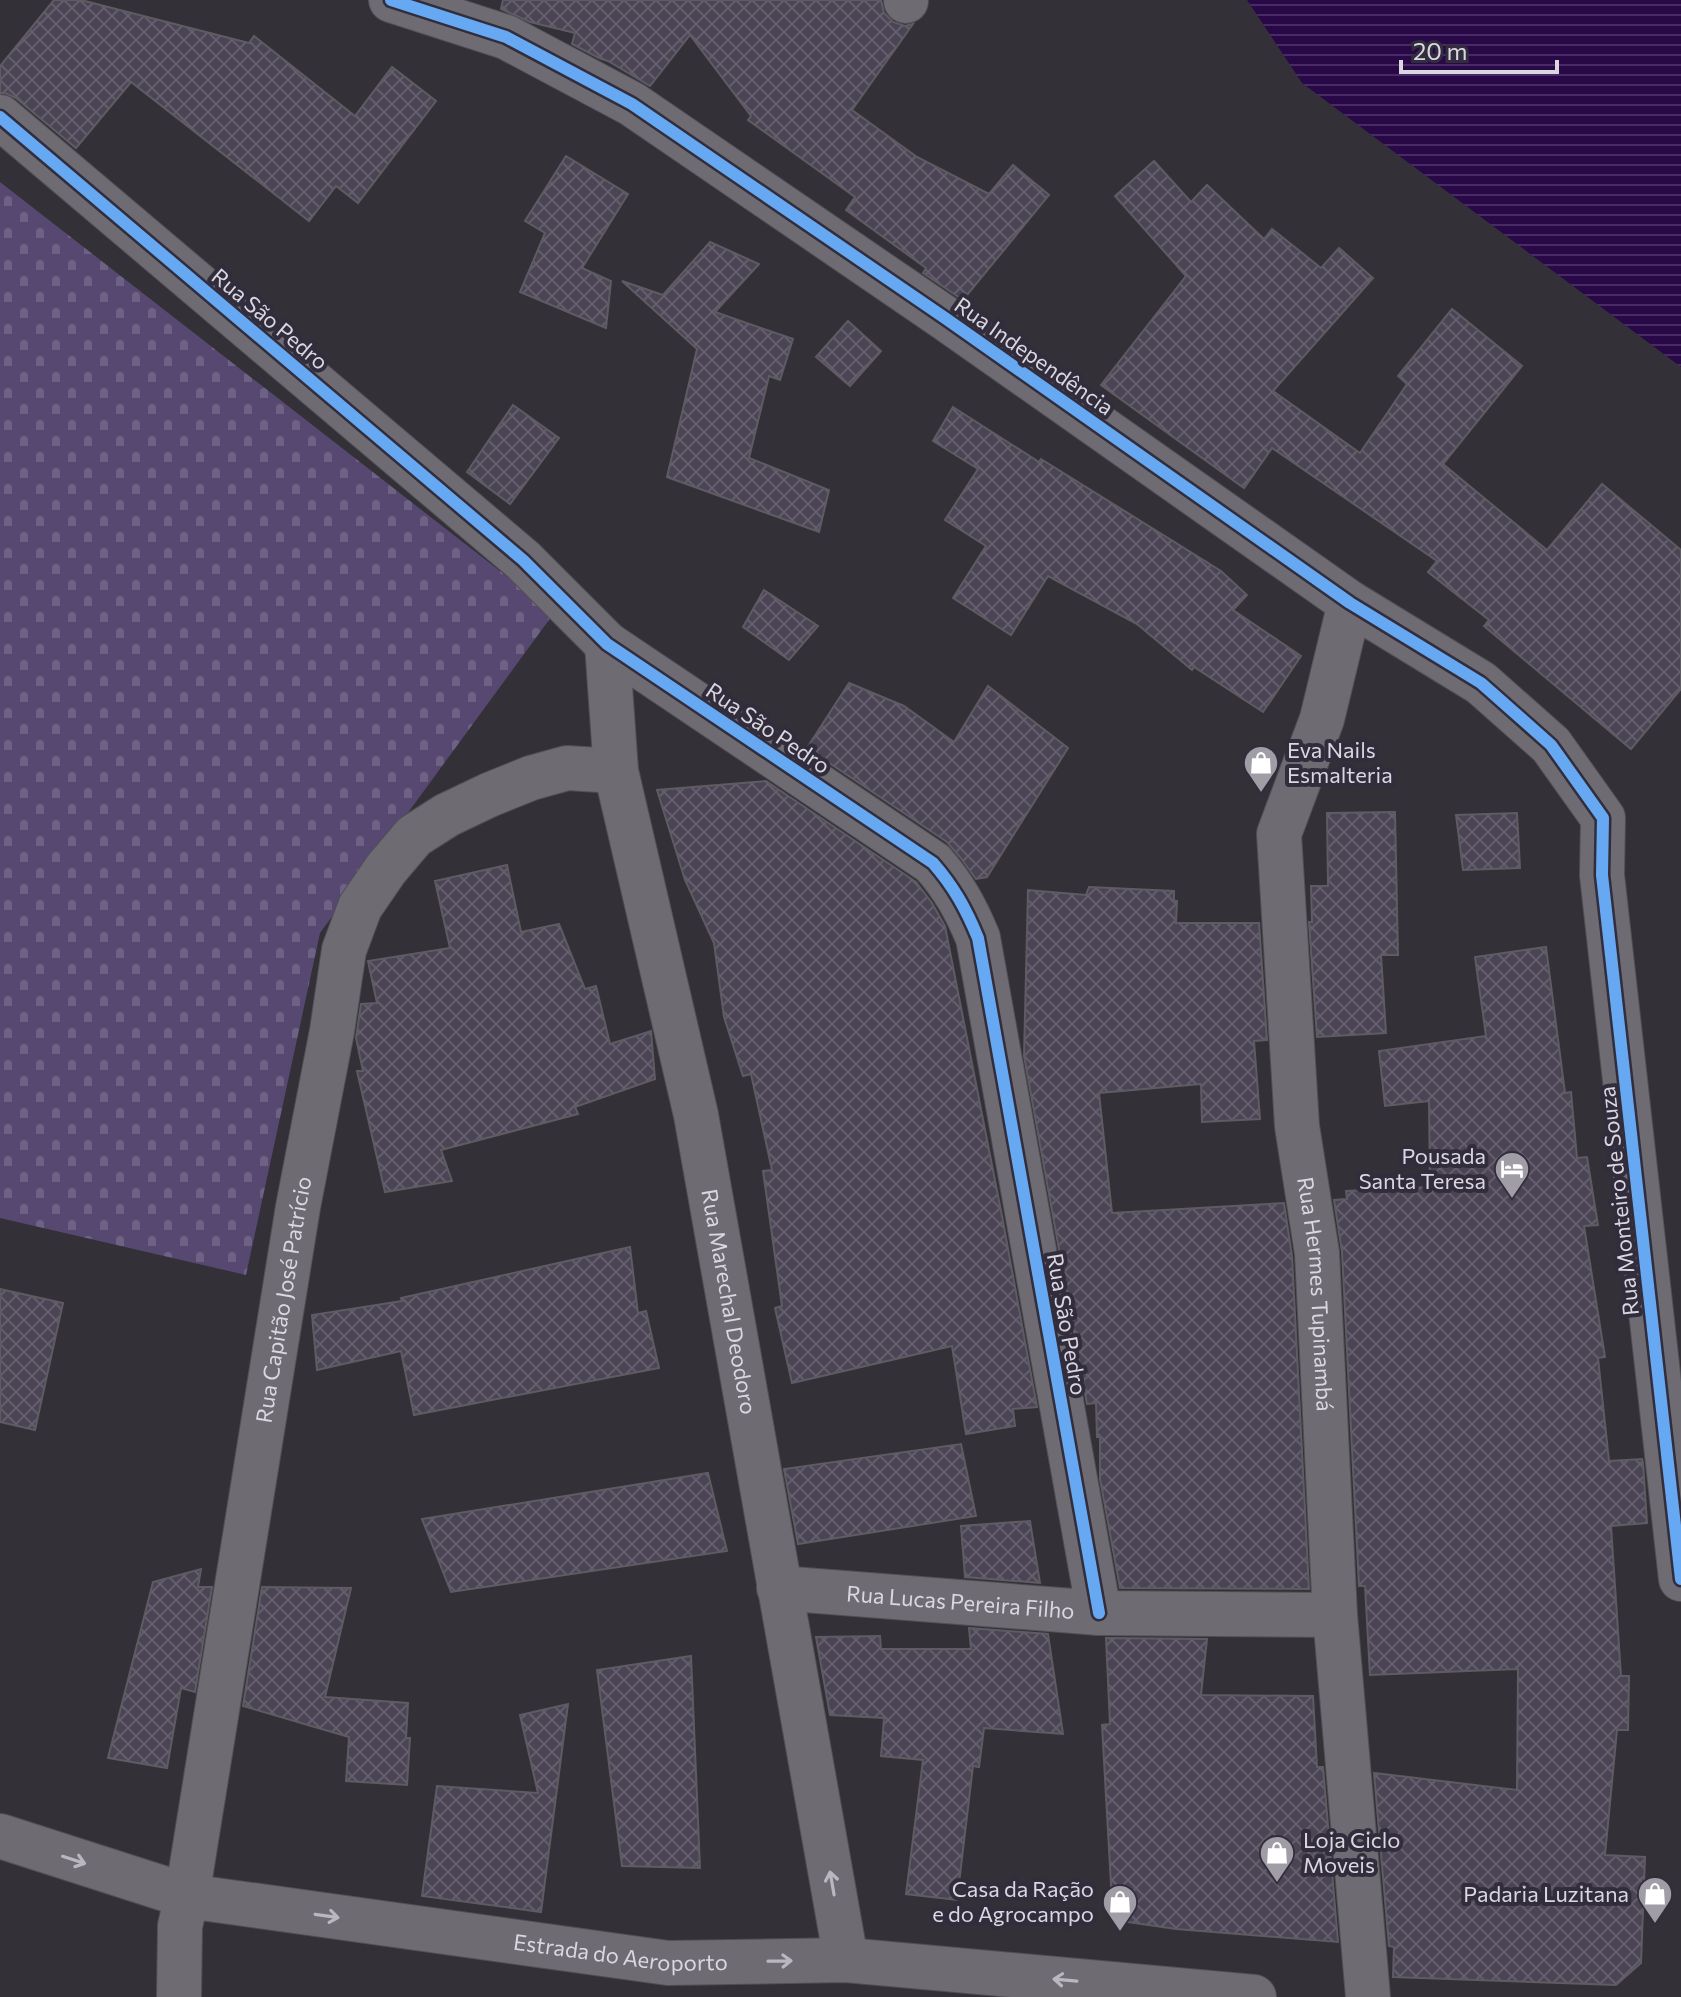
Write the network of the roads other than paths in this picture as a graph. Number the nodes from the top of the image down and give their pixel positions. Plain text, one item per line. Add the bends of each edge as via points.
1 (391, 0) edge
2 (0, 117) edge
3 (1350, 603) junction
4 (607, 644) junction
5 (616, 771) junction
6 (1603, 818) joint
7 (1681, 1579) edge
8 (779, 1588) junction
9 (1099, 1613) junction
10 (1335, 1615) junction
11 (0, 1836) edge
12 (187, 1896) junction
13 (846, 1960) junction
14 (672, 1980) edge
15 (179, 1997) edge
16 (1254, 1997) edge
17 (1368, 1997) edge

1 - 3 street, Rua Independência via 506,37 632,104
2 - 4 street, Rua São Pedro via 523,560
3 - 6 street, Rua Independência via 1481,683 1551,745
3 - 10 street, Rua Hermes Tupinambá via 1322,719 1279,834 1297,1126 1317,1253
4 - 5 street, Rua Marechal Deodoro
4 - 9 street, Rua São Pedro via 933,863 965,907 978,938
5 - 8 street, Rua Marechal Deodoro via 696,1115
5 - 12 street, Rua Capitão José Patrício via 567,768 447,815 414,836 360,907 344,950 298,1207
6 - 7 street, Rua Monteiro de Souza via 1604,891
8 - 9 street, Rua Lucas Pereira Filho
13 -> 8 street, Rua Marechal Deodoro
9 - 10 street, Rua Lucas Pereira Filho
10 - 17 street, Rua Hermes Tupinambá
11 -> 12 street, Estrada do Aeroporto
12 -> 14 street, Estrada do Aeroporto
12 - 15 street, Rua Capitão José Patrício via 180,1926
14 -> 13 street, Estrada do Aeroporto
16 -> 13 street, Estrada do Aeroporto

